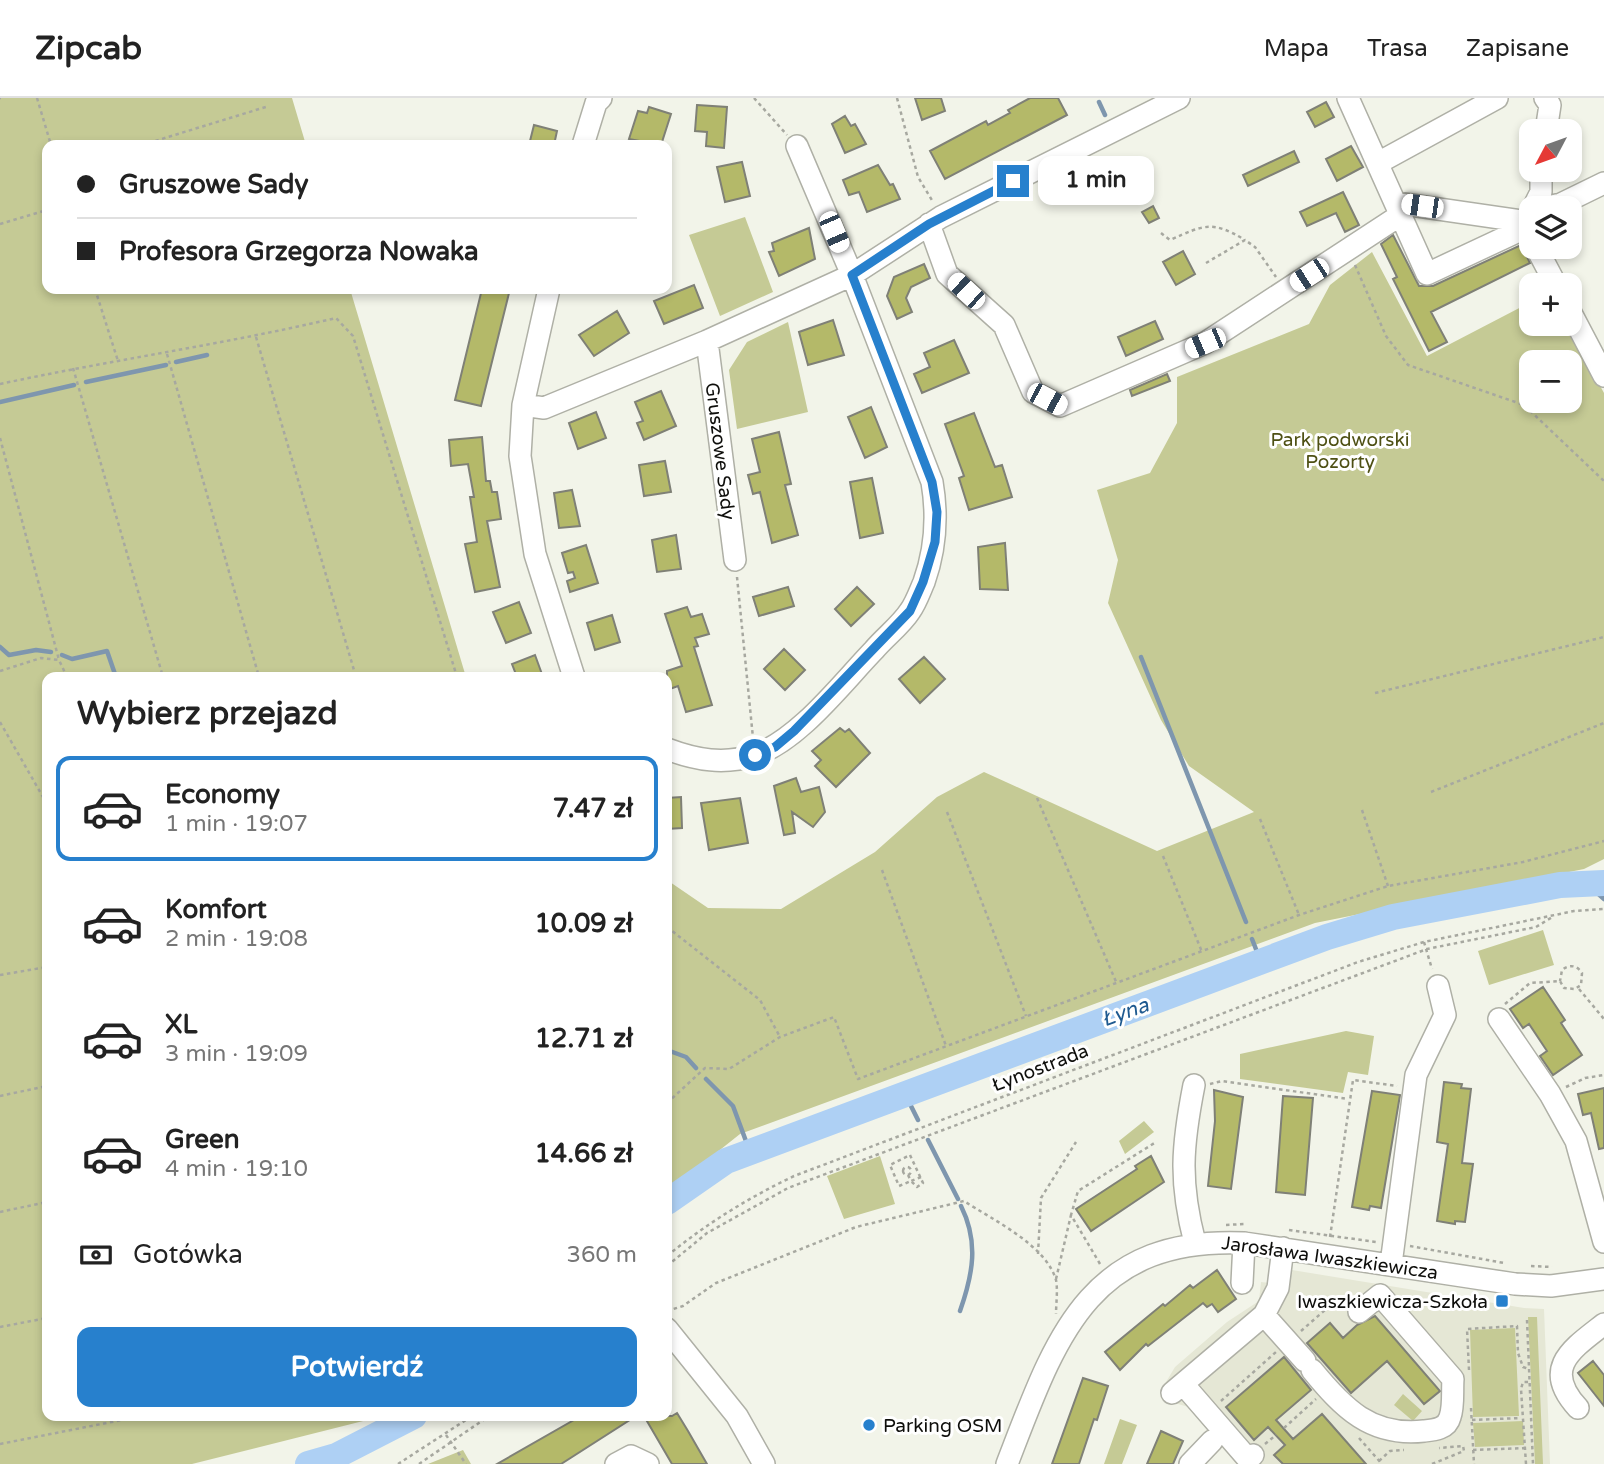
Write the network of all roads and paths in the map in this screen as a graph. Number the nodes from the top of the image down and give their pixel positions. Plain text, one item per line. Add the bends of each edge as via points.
1 (37, 98) edge
2 (601, 98) edge
3 (754, 98) edge
4 (897, 98) edge
5 (1179, 98) edge
6 (1348, 98) edge
7 (1497, 98) edge
8 (1545, 98) edge
9 (269, 106) dead end
10 (1548, 119) edge
11 (50, 140) edge
12 (158, 140) edge
13 (585, 140) edge
14 (797, 146) joint
15 (1378, 163) junction
16 (1604, 183) edge
17 (1577, 196) edge
18 (1399, 209) junction
19 (42, 211) edge
20 (1519, 217) edge
21 (935, 220) junction
22 (1519, 223) edge
23 (0, 224) edge
24 (1161, 233) dead end
25 (1245, 240) junction
26 (1348, 249) junction
27 (1206, 262) dead end
28 (852, 275) junction
29 (1289, 288) junction
30 (97, 294) edge
31 (549, 294) edge
32 (1582, 334) edge
33 (256, 337) junction
34 (707, 341) junction
35 (167, 354) junction
36 (118, 361) junction
37 (73, 368) junction
38 (1604, 376) edge
39 (0, 384) edge
40 (523, 405) junction
41 (0, 438) edge
42 (1604, 481) edge
43 (735, 560) joint
44 (1604, 638) edge
45 (59, 660) junction
46 (0, 671) edge
47 (65, 672) edge
48 (162, 672) edge
49 (259, 672) edge
50 (355, 672) edge
51 (455, 672) edge
52 (572, 672) edge
53 (1375, 693) dead end
54 (0, 722) edge
55 (1604, 723) edge
56 (672, 751) edge
57 (755, 755) junction
58 (1431, 792) dead end
59 (42, 795) edge
60 (1037, 799) dead end
61 (1362, 810) dead end
62 (947, 812) dead end
63 (1260, 819) dead end
64 (1604, 841) edge
65 (1163, 856) dead end
66 (882, 870) dead end
67 (1388, 886) junction
68 (1604, 909) edge
69 (1299, 915) junction
70 (1557, 915) junction
71 (672, 931) edge
72 (1424, 942) junction
73 (1427, 949) junction
74 (1202, 952) junction
75 (42, 968) edge
76 (0, 970) edge
77 (1, 975) edge
78 (1560, 981) junction
79 (1117, 984) junction
80 (1438, 986) joint
81 (1578, 988) junction
82 (1026, 1016) junction
83 (1499, 1019) joint
84 (1604, 1019) edge
85 (780, 1037) junction
86 (946, 1046) junction
87 (1604, 1075) edge
88 (1199, 1085) joint
89 (42, 1087) edge
90 (1414, 1089) junction
91 (1550, 1094) junction
92 (0, 1096) edge
93 (672, 1098) edge
94 (1348, 1099) junction
95 (1076, 1142) dead end
96 (1156, 1142) dead end
97 (901, 1159) junction
98 (905, 1167) junction
99 (916, 1167) junction
100 (910, 1170) junction
101 (908, 1175) junction
102 (921, 1176) junction
103 (911, 1181) junction
104 (42, 1203) edge
105 (0, 1212) edge
106 (1070, 1215) junction
107 (1603, 1236) edge
108 (1330, 1237) dead end
109 (1195, 1243) junction
110 (1244, 1243) junction
111 (1402, 1244) dead end
112 (1283, 1248) junction
113 (672, 1252) edge
114 (1038, 1254) junction
115 (672, 1262) edge
116 (1391, 1264) junction
117 (1511, 1264) dead end
118 (1101, 1266) dead end
119 (1528, 1266) dead end
120 (1558, 1267) dead end
121 (1056, 1279) junction
122 (1604, 1279) edge
123 (1242, 1283) dead end
124 (672, 1309) edge
125 (1326, 1309) dead end
126 (1359, 1312) dead end
127 (1056, 1314) dead end
128 (1264, 1315) junction
129 (42, 1319) edge
130 (1527, 1320) dead end
131 (1604, 1324) edge
132 (0, 1327) edge
133 (1299, 1332) dead end
134 (672, 1335) edge
135 (1283, 1346) dead end
136 (1529, 1369) junction
137 (1469, 1381) dead end
138 (1530, 1381) junction
139 (1321, 1395) dead end
140 (1218, 1404) dead end
141 (1471, 1407) dead end
142 (1578, 1408) dead end
143 (1521, 1418) junction
144 (1471, 1420) junction
145 (117, 1421) edge
146 (465, 1421) edge
147 (482, 1421) edge
148 (1284, 1428) dead end
149 (446, 1435) junction
150 (1212, 1441) dead end
151 (452, 1442) junction
152 (0, 1444) edge
153 (1438, 1448) dead end
154 (1526, 1448) junction
155 (1414, 1450) dead end
156 (1473, 1450) junction
157 (1252, 1455) dead end
158 (1380, 1461) dead end
159 (398, 1464) edge
160 (419, 1464) edge
161 (466, 1464) edge
162 (616, 1464) edge
163 (648, 1464) edge
164 (764, 1464) edge
165 (1007, 1464) edge
166 (1191, 1464) edge
167 (1432, 1464) edge
168 (1474, 1464) edge
169 (1526, 1464) edge
170 (1533, 1464) edge

1 - 11 path
2 - 13 street
3 - 14 path
4 - 21 path
5 - 21 street
6 - 15 street
7 - 15 street
8 - 10 street via 1550,105
9 - 12 path
14 - 28 street
15 - 18 street
16 - 17 street
18 - 20 street
18 - 22 street via 1427,274
18 - 26 street
19 - 23 path
21 - 28 street
21 - 29 street via 947,274 1004,325 1033,392 1060,406 1205,343
24 - 25 path via 1170,240 1203,225 1223,227
25 - 27 path
25 - 29 path
26 - 29 street
26 - 42 path via 1386,336 1408,365 1524,405
28 - 34 street
28 - 57 street via 932,482 935,542 910,611 794,731 775,747
30 - 36 path
31 - 40 street
32 - 38 street
33 - 35 path
33 - 50 path
33 - 51 path via 336,318 353,336
34 - 40 street via 544,408
34 - 43 street, Gruszowe Sady
35 - 36 path
35 - 49 path
36 - 37 path
37 - 39 path
37 - 48 path
40 - 52 street via 520,456 535,554
41 - 45 path
43 - 57 path
44 - 53 path
45 - 46 path via 41,658
45 - 47 path
54 - 59 path
55 - 58 path
56 - 57 street via 694,759 724,761
60 - 79 path
61 - 67 path
62 - 82 path
63 - 69 path
64 - 67 path via 1523,862
65 - 74 path
66 - 86 path
67 - 69 path
68 - 70 path, Łynostrada
69 - 74 path
70 - 72 path, Łynostrada
70 - 73 path via 1536,927
71 - 85 path via 760,1000
72 - 73 path
72 - 113 path, Łynostrada via 1254,999 794,1176 760,1192
73 - 80 path
73 - 115 path via 788,1188 707,1233
74 - 79 path
75 - 77 path
76 - 77 path
78 - 81 path via 1567,989
78 - 81 path via 1562,970 1577,967 1583,977
78 - 83 path via 1530,984 1503,1005
79 - 82 path
80 - 90 street via 1445,1015 1416,1075
81 - 84 path
82 - 86 path
83 - 91 street
85 - 86 path via 834,1017 858,1079
85 - 93 path via 729,1069 705,1068
87 - 91 path
88 - 94 path via 1222,1080
88 - 109 street via 1182,1149 1183,1185
89 - 92 path
90 - 94 path via 1353,1080
90 - 116 street
91 - 107 street via 1576,1141
94 - 108 path
95 - 114 path via 1041,1198
96 - 106 path via 1078,1191
97 - 98 path
97 - 99 path via 910,1155
97 - 103 path via 889,1167 897,1185
98 - 100 path
98 - 101 path via 903,1172
99 - 100 path
99 - 102 path
100 - 101 path
101 - 103 path
102 - 103 path
102 - 103 path via 923,1183 917,1187
104 - 105 path
106 - 118 path
106 - 121 path
109 - 110 street, Jarosława Iwaszkiewicza
109 - 165 street, Jarosława Iwaszkiewicza via 1139,1261 1113,1277 1079,1309 1057,1342
110 - 112 street, Jarosława Iwaszkiewicza
110 - 123 street
111 - 117 path
112 - 116 street, Jarosława Iwaszkiewicza
112 - 128 street via 1278,1288
114 - 121 path
114 - 124 path via 1021,1237 964,1201 856,1227 716,1283
116 - 122 street, Jarosława Iwaszkiewicza via 1515,1284 1550,1286
119 - 120 path
121 - 127 path
125 - 133 path
126 - 128 street via 1380,1295 1453,1379 1450,1418 1445,1425 1399,1434 1375,1426 1337,1401
128 - 157 street via 1178,1389 1248,1459
129 - 132 path
130 - 136 path
131 - 142 street via 1568,1353 1561,1370 1567,1397
134 - 164 street via 737,1416
135 - 140 path
136 - 137 path via 1523,1367 1518,1353 1517,1326 1467,1329
136 - 138 path
138 - 143 path via 1523,1382 1521,1389
138 - 170 path
139 - 148 path
141 - 144 path
143 - 144 path
143 - 154 path via 1525,1418
144 - 156 path
145 - 152 path
146 - 149 path
147 - 151 path
149 - 151 path
149 - 159 path
150 - 166 street
151 - 160 path
151 - 161 path
153 - 167 path via 1463,1446 1464,1451
154 - 156 path
154 - 169 path
155 - 158 path via 1390,1451
156 - 168 path
162 - 163 street via 631,1456

